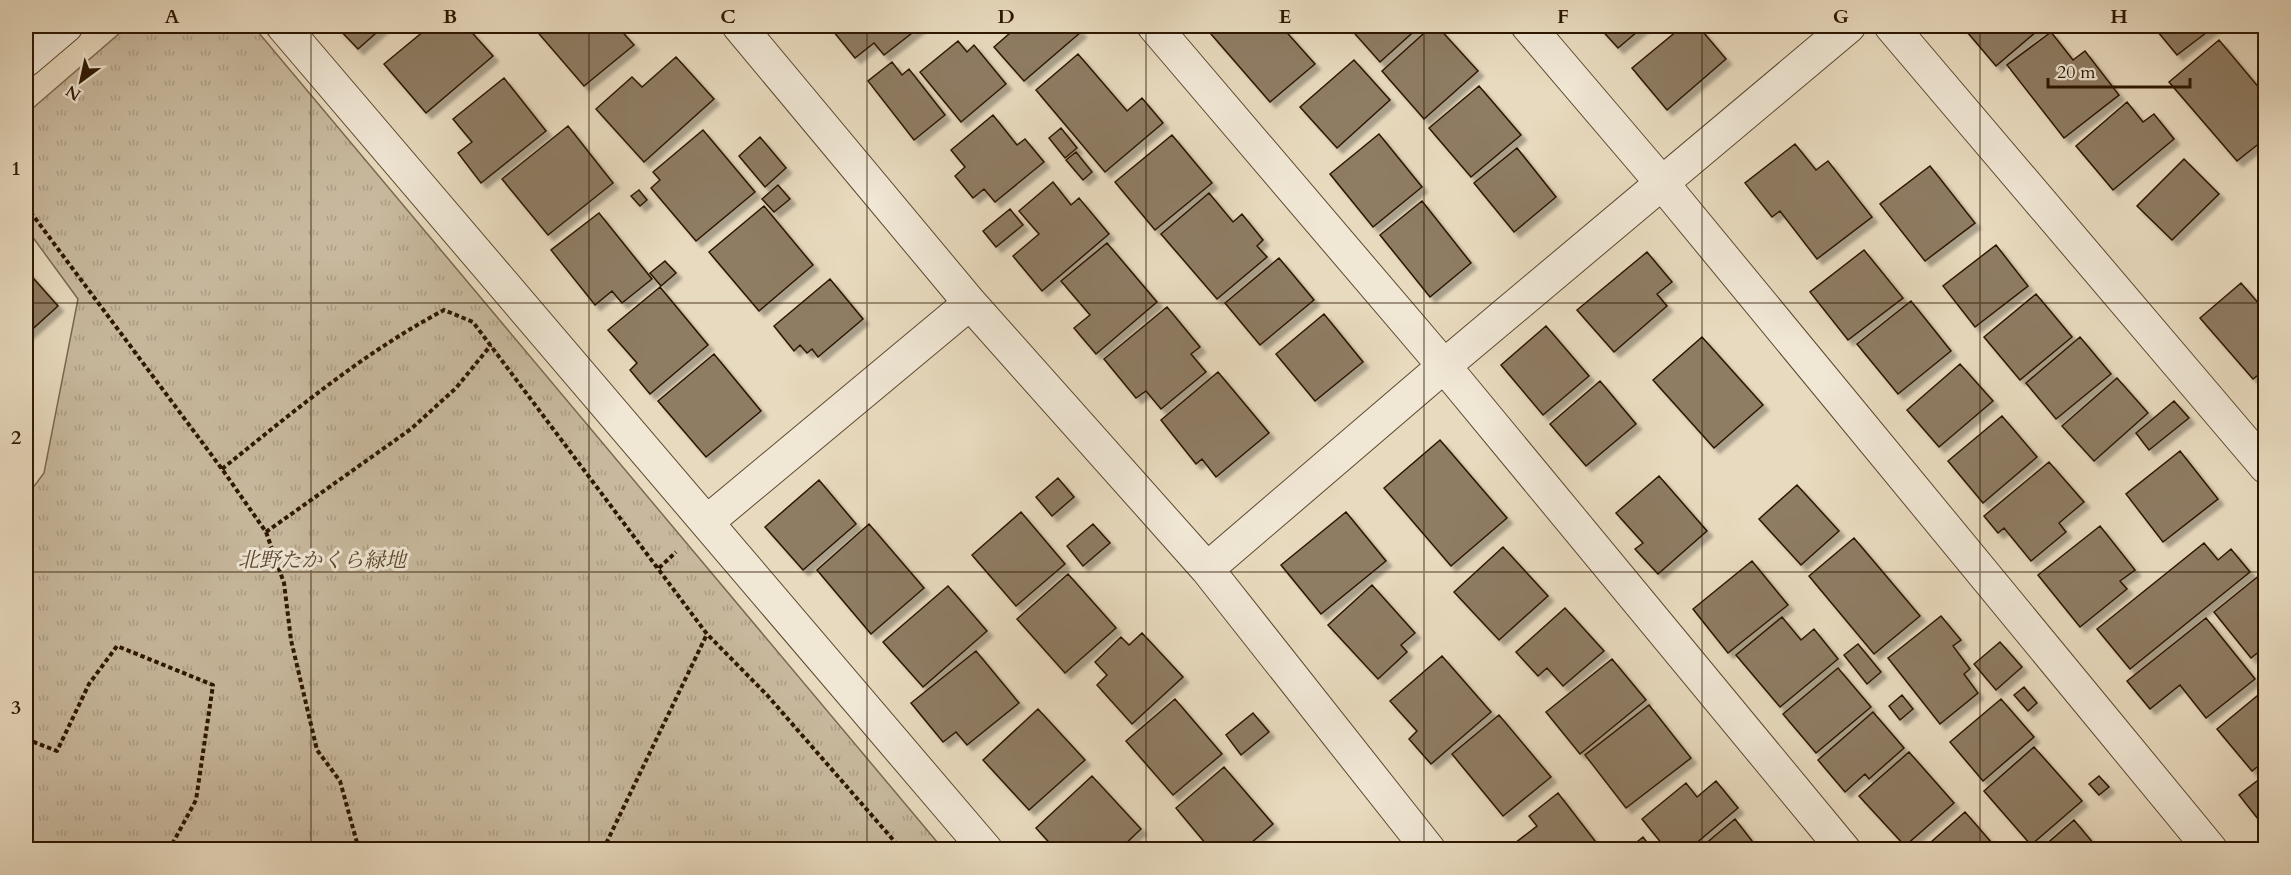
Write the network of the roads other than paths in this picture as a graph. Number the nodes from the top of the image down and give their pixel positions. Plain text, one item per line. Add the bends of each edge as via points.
1 (66, 26) edge
2 (283, 26) edge
3 (739, 26) edge
4 (1154, 26) edge
5 (1528, 26) edge
6 (1849, 26) edge
7 (1891, 26) edge
8 (26, 60) edge
9 (1661, 182) junction
10 (970, 303) junction
11 (1444, 366) junction
12 (2265, 467) edge
13 (707, 522) junction
14 (1207, 569) junction
15 (986, 849) edge
16 (1429, 849) edge
17 (1844, 849) edge
18 (2211, 849) edge

1 - 8 street
2 - 13 street
3 - 10 street
4 - 11 street
5 - 9 street
6 - 9 street
7 - 12 street
9 - 11 street
9 - 18 street
10 - 13 street
10 - 14 street
11 - 14 street
11 - 17 street
13 - 15 street
14 - 16 street

